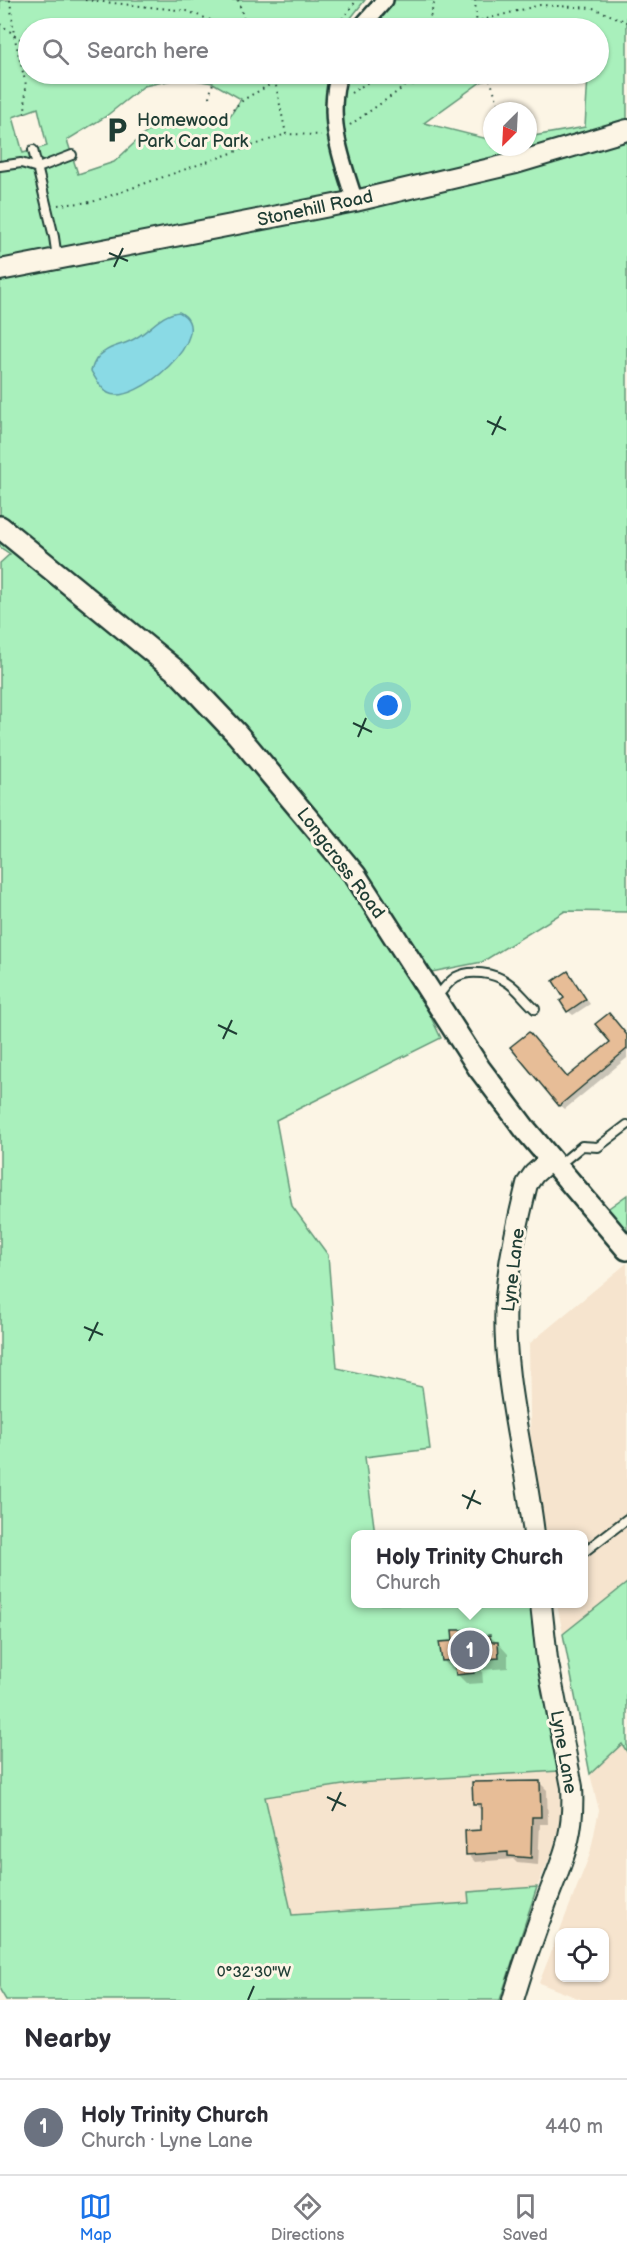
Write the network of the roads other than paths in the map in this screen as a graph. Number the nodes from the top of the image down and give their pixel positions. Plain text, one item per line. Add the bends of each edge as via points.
1 (385, 0) edge
2 (369, 18) edge
3 (336, 84) edge
4 (627, 130) edge
5 (33, 150) dead end
6 (72, 155) dead end
7 (0, 166) edge
8 (38, 168) junction
9 (355, 201) junction
10 (57, 259) junction
11 (0, 270) edge
12 (0, 527) edge
13 (435, 999) junction
14 (535, 1009) dead end
15 (627, 1125) edge
16 (554, 1163) junction
17 (627, 1249) edge
18 (627, 1519) edge
19 (533, 1530) edge
20 (588, 1549) edge
21 (541, 1608) edge
22 (513, 2000) edge

1 - 2 street
3 - 9 street via 336,135
4 - 9 street, Stonehill Road via 516,163
5 - 8 lane
6 - 8 lane
7 - 8 lane via 21,163
8 - 10 lane
9 - 10 street, Stonehill Road
10 - 11 street, Stonehill Road
12 - 13 main road, Longcross Road via 181,675 237,734 355,875
13 - 14 lane via 456,977 478,973 506,981
13 - 16 main road, Longcross Road via 479,1068
15 - 16 lane via 598,1147 582,1146
16 - 17 main road, Longcross Road
16 - 19 street, Lyne Lane via 534,1174 527,1184 506,1298 512,1397
18 - 20 lane
21 - 22 street, Lyne Lane via 573,1806 569,1845

